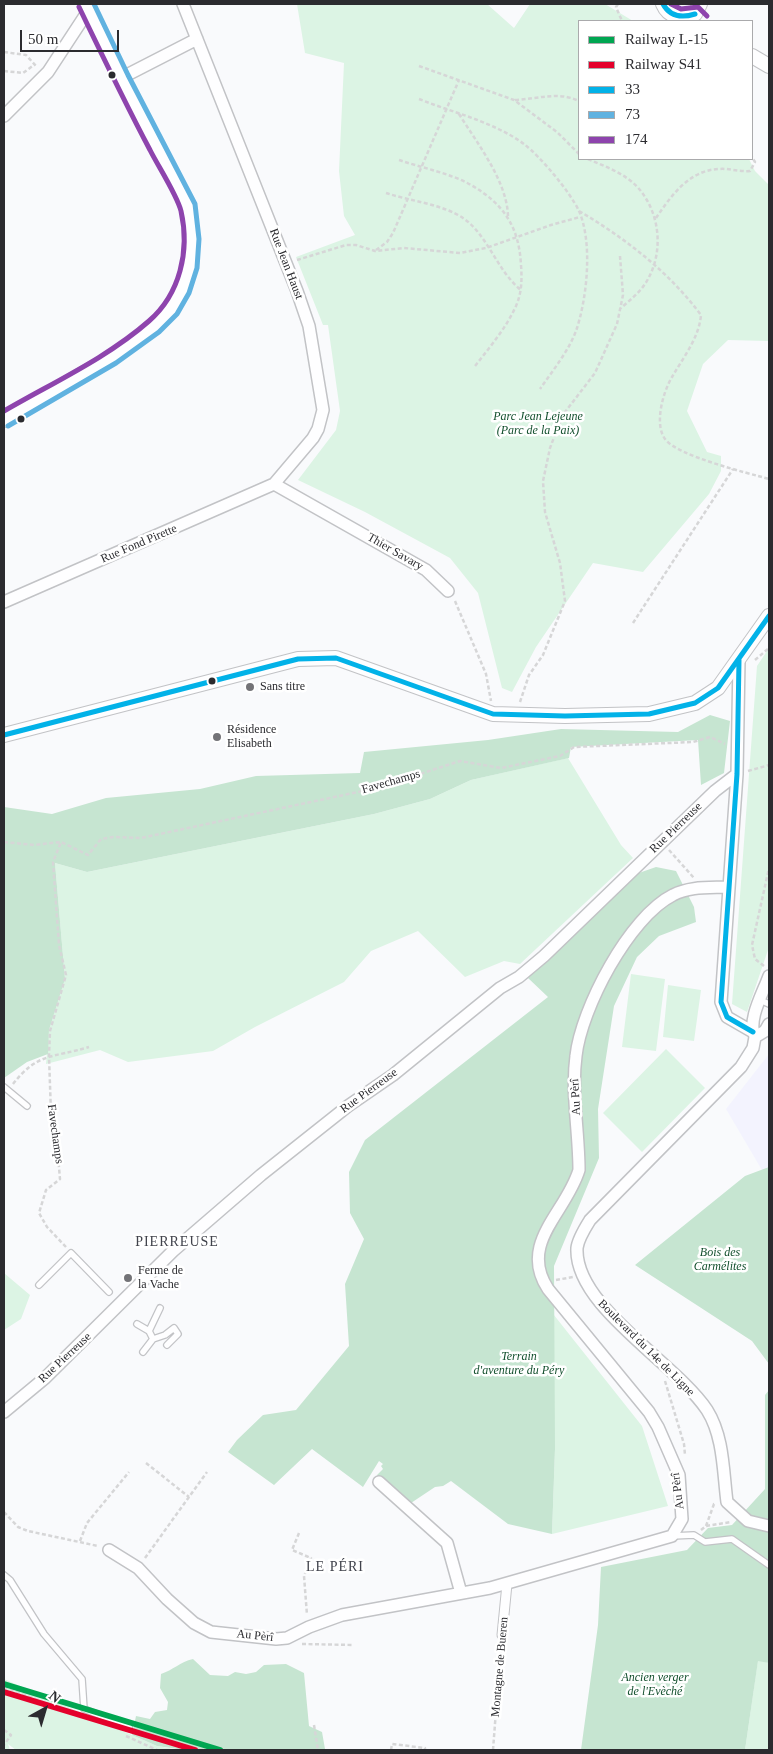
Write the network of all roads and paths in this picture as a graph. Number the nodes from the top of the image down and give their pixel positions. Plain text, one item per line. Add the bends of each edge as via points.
1 (183, 4) edge
2 (618, 4) edge
3 (663, 4) edge
4 (87, 7) edge
5 (699, 13) edge
6 (622, 20) edge
7 (197, 39) junction
8 (4, 52) edge
9 (753, 57) edge
10 (419, 66) dead end
11 (769, 66) edge
12 (4, 71) edge
13 (121, 78) junction
14 (459, 80) junction
15 (420, 99) dead end
16 (514, 100) junction
17 (578, 102) edge
18 (446, 110) junction
19 (458, 113) junction
20 (4, 116) edge
21 (578, 153) edge
22 (753, 159) edge
23 (399, 160) dead end
24 (590, 160) edge
25 (421, 168) junction
26 (386, 193) dead end
27 (408, 200) junction
28 (579, 211) junction
29 (580, 217) junction
30 (508, 218) junction
31 (656, 218) junction
32 (518, 236) junction
33 (488, 247) junction
34 (375, 251) junction
35 (620, 256) dead end
36 (286, 263) junction
37 (654, 266) junction
38 (521, 290) junction
39 (621, 308) junction
40 (475, 366) dead end
41 (540, 389) dead end
42 (4, 420) edge
43 (734, 469) junction
44 (769, 479) edge
45 (274, 484) junction
46 (448, 591) joint
47 (4, 602) edge
48 (769, 616) edge
49 (633, 623) dead end
50 (769, 648) edge
51 (739, 660) junction
52 (756, 660) dead end
53 (493, 714) junction
54 (515, 715) junction
55 (4, 735) edge
56 (726, 744) dead end
57 (769, 765) edge
58 (737, 774) junction
59 (4, 842) edge
60 (61, 842) junction
61 (661, 842) junction
62 (769, 868) edge
63 (729, 887) junction
64 (699, 888) junction
65 (769, 970) edge
66 (769, 976) edge
67 (765, 1002) edge
68 (769, 1024) edge
69 (754, 1034) junction
70 (89, 1047) dead end
71 (49, 1056) junction
72 (6, 1089) edge
73 (28, 1106) dead end
74 (71, 1253) junction
75 (540, 1275) junction
76 (582, 1275) junction
77 (39, 1285) dead end
78 (109, 1292) dead end
79 (160, 1308) dead end
80 (136, 1324) dead end
81 (149, 1331) junction
82 (153, 1340) junction
83 (167, 1345) dead end
84 (143, 1352) dead end
85 (665, 1365) junction
86 (4, 1412) edge
87 (146, 1463) dead end
88 (129, 1472) dead end
89 (208, 1472) dead end
90 (679, 1475) junction
91 (379, 1482) dead end
92 (189, 1497) junction
93 (727, 1502) junction
94 (4, 1512) edge
95 (736, 1512) junction
96 (769, 1526) edge
97 (299, 1533) dead end
98 (672, 1536) junction
99 (80, 1541) junction
100 (109, 1550) joint
101 (769, 1565) edge
102 (138, 1568) junction
103 (4, 1575) edge
104 (507, 1584) junction
105 (461, 1593) junction
106 (309, 1627) junction
107 (502, 1635) joint
108 (287, 1638) junction
109 (354, 1645) dead end
110 (314, 1725) dead end
111 (129, 1727) dead end
112 (4, 1730) edge
113 (4, 1745) edge
114 (318, 1750) edge
115 (391, 1750) edge
116 (425, 1750) edge
117 (493, 1750) edge

1 - 7 street, Rue Jean Haust
2 - 6 path via 616,7
3 - 5 street via 676,17
4 - 13 street
4 - 20 street via 48,72
7 - 13 street
7 - 36 street, Rue Jean Haust
8 - 12 path via 26,54 34,65 22,73
9 - 11 street
10 - 14 path
13 - 42 street via 188,207 193,245 185,284 166,316 145,336
14 - 16 path
14 - 18 path
15 - 18 path
16 - 17 path via 557,94
16 - 21 path via 558,132
18 - 19 path
18 - 25 path
19 - 28 path via 497,128 524,144 547,165
19 - 30 path via 490,162
22 - 31 path via 755,162 750,171 706,170 687,181
23 - 25 path
24 - 31 path via 615,170 640,190
25 - 27 path
25 - 30 path via 483,192
26 - 27 path
27 - 33 path via 464,219
27 - 34 path via 394,233
28 - 29 path
28 - 37 path via 610,229
29 - 32 path
29 - 41 path via 587,262 582,310 563,357
30 - 32 path
31 - 37 path via 658,248
32 - 33 path
32 - 38 path
33 - 34 path via 460,252 404,248
33 - 38 path
34 - 36 path via 346,245
35 - 39 path via 624,280
36 - 45 street, Rue Jean Haust via 309,326 323,410 313,438
37 - 39 path via 646,283
37 - 43 path via 680,288 700,315 700,329 668,383 659,423 666,440 686,452
38 - 40 path via 516,306 497,339
39 - 54 path via 618,324 599,366 562,416 550,448 543,481 545,512 560,563 565,601 543,655 529,674
43 - 44 path
43 - 49 path
45 - 46 street, Thier Savary via 426,570
45 - 47 street, Rue Fond Pirette
46 - 53 path via 457,604 486,674
48 - 51 street
50 - 52 path
51 - 54 street via 718,688 695,703 649,714
51 - 58 street
53 - 54 street
53 - 55 street via 336,658 298,660
56 - 60 path, Favechamps via 710,737 693,742 574,747 560,756 501,768 460,760 377,788 141,838 100,839 88,855
57 - 58 path
58 - 61 street, Rue Pierreuse
58 - 63 street
59 - 60 path via 34,845
60 - 71 path, Favechamps via 53,862 59,945 66,975 50,1031
61 - 64 path via 698,882
61 - 86 street, Rue Pierreuse via 519,977 500,988 393,1075 348,1106 173,1251 119,1301 45,1378
62 - 65 path via 752,945 755,960
63 - 64 street, Au Pèrî
63 - 69 street via 722,1002 726,1017
64 - 75 street, Au Pèrî via 675,894 648,912 622,948 584,1019 575,1068 579,1170 574,1186 536,1254
66 - 67 street
67 - 69 street via 754,1019
68 - 69 street via 765,1031
69 - 76 street, Boulevard du 14e de Ligne via 753,1048 741,1067 590,1220 577,1246
70 - 71 path
71 - 72 path via 31,1065
71 - 74 path, Favechamps via 51,1114 58,1144 60,1179 46,1190 39,1212 47,1227
72 - 73 lane
74 - 77 lane
74 - 78 lane
75 - 76 path via 559,1280
75 - 90 street, Au Pèrî via 649,1412
76 - 85 street, Boulevard du 14e de Ligne via 603,1306
79 - 81 lane
80 - 81 lane
81 - 82 lane
82 - 83 lane via 174,1328 178,1334
82 - 84 lane
85 - 90 path via 664,1383 684,1444 686,1465
85 - 93 street, Boulevard du 14e de Ligne via 706,1409 715,1426
87 - 92 path
88 - 99 path via 87,1523
89 - 92 path
90 - 98 street, Au Pèrî via 682,1519
91 - 105 street via 447,1543
92 - 102 path
93 - 95 street
93 - 95 path via 714,1504 706,1526 730,1524
94 - 99 path via 18,1527 28,1531
95 - 96 street via 748,1521
97 - 106 path via 292,1550 311,1558 304,1576
98 - 101 lane via 694,1535 705,1542 732,1539
98 - 104 street, Au Pèrî
99 - 100 path
100 - 102 street, Au Pèrî
102 - 108 street, Au Pèrî via 194,1624 211,1632
103 - 111 lane via 44,1634 82,1679 84,1710
104 - 105 street, Au Pèrî
104 - 107 street, Montagne de Bueren
105 - 106 street, Au Pèrî via 342,1614
106 - 108 street, Au Pèrî
107 - 117 path, Montagne de Bueren
108 - 109 path via 296,1644
110 - 114 path
112 - 113 path via 11,1735
115 - 116 path via 392,1744

